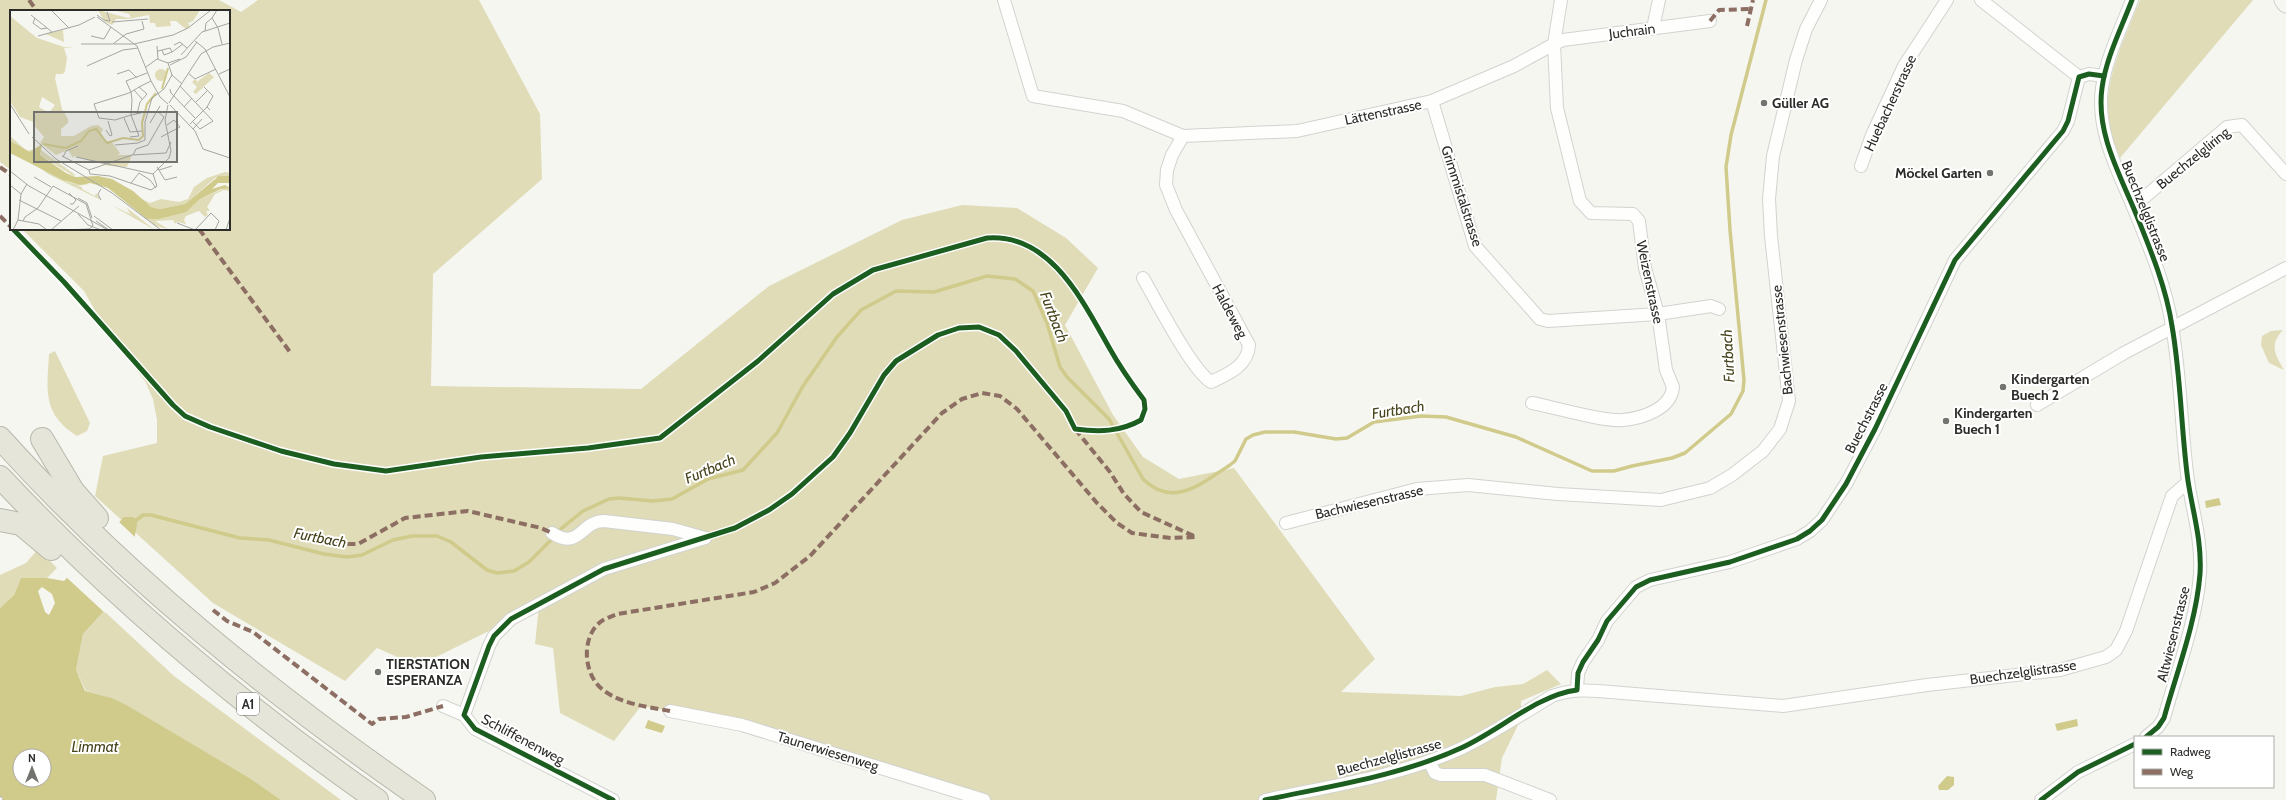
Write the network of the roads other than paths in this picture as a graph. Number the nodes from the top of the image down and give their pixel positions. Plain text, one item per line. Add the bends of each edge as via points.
1 (1004, 0) edge
2 (1561, 0) edge
3 (1659, 0) edge
4 (1821, 0) edge
5 (1947, 0) edge
6 (1981, 0) edge
7 (2132, 0) edge
8 (2283, 0) edge
9 (2286, 4) edge
10 (1710, 21) dead end
11 (1653, 28) junction
12 (1554, 44) junction
13 (2104, 76) junction
14 (2079, 77) junction
15 (1432, 101) junction
16 (1183, 136) junction
17 (1861, 166) dead end
18 (2286, 174) edge
19 (2133, 207) junction
20 (2286, 268) edge
21 (1143, 278) dead end
22 (1719, 309) dead end
23 (1658, 314) junction
24 (2172, 326) junction
25 (1532, 402) dead end
26 (2037, 405) dead end
27 (0, 438) edge
28 (42, 439) dead end
29 (0, 477) edge
30 (2188, 482) junction
31 (0, 520) edge
32 (1286, 523) dead end
33 (98, 529) junction
34 (556, 536) dead end
35 (55, 543) junction
36 (1577, 690) junction
37 (443, 706) dead end
38 (670, 711) dead end
39 (464, 715) junction
40 (2147, 736) edge
41 (2134, 744) edge
42 (1429, 761) junction
43 (377, 800) edge
44 (424, 800) edge
45 (613, 800) edge
46 (984, 800) edge
47 (1265, 800) edge
48 (1550, 800) edge
49 (2041, 800) edge

1 - 16 street, Lättenstrasse via 1034,96 1107,106
2 - 12 street
3 - 11 street
4 - 32 street, Bachwiesenstrasse via 1806,29 1796,60 1773,156 1769,199 1771,236 1789,401 1775,439 1763,451 1710,488 1661,500 1468,485 1417,489
5 - 17 street, Huebacherstrasse via 1904,66 1872,135
6 - 14 street
7 - 13 street, Buechzelglistrasse
8 - 9 main road
10 - 11 street, Juchrain
11 - 12 street, Juchrain via 1563,40
12 - 15 street, Lättenstrasse via 1514,66
12 - 23 street, Weizenstrasse via 1557,108 1580,201 1591,213 1633,214 1639,221 1645,268
13 - 14 street via 2089,74
13 - 19 street, Buechzelglistrasse via 2101,100 2106,140
14 - 36 street, Buechstrasse via 2063,131 1955,260 1875,429 1846,484 1822,520 1797,539 1730,562 1650,580 1636,587 1607,621 1583,662 1578,673
15 - 16 street, Lättenstrasse via 1297,131
15 - 23 street, Grimmistalstrasse via 1475,246 1540,319 1548,321
16 - 21 street, Haldeweg via 1172,155 1166,185 1176,210 1249,346 1243,363 1211,382 1206,378 1188,354
18 - 19 street, Buechzelgliring via 2242,125 2227,127
19 - 24 street, Buechzelglistrasse via 2149,248
20 - 24 street
22 - 23 street via 1711,306
23 - 25 street, Weizenstrasse via 1666,370 1673,387 1669,400 1655,412 1623,420 1595,417
24 - 26 street
24 - 30 street, Buechzelglistrasse
27 - 33 highway, A1
28 - 33 highway
29 - 35 highway
30 - 36 street, Buechzelglistrasse via 2172,496 2126,631 2116,650 2106,657 2060,670 1927,685 1783,706
30 - 40 street, Altwiesenstrasse via 2199,539 2200,572 2197,597 2164,718
31 - 35 highway via 21,524
33 - 44 highway, A1 via 124,563 173,607 304,714
34 - 39 street, Schliffenenweg via 569,539 582,534 598,521 673,529 705,538 604,569 511,619 494,636 489,646
35 - 43 highway, A1 via 94,571 138,612 249,705
36 - 42 street, Buechzelglistrasse via 1552,696 1489,734
37 - 39 street, Schliffenenweg
38 - 46 street, Taunerwiesenweg via 742,725
39 - 45 street, Schliffenenweg via 475,729
41 - 49 street via 2078,772
42 - 47 street, Buechzelglistrasse
42 - 48 street via 1435,773 1441,775 1484,775

